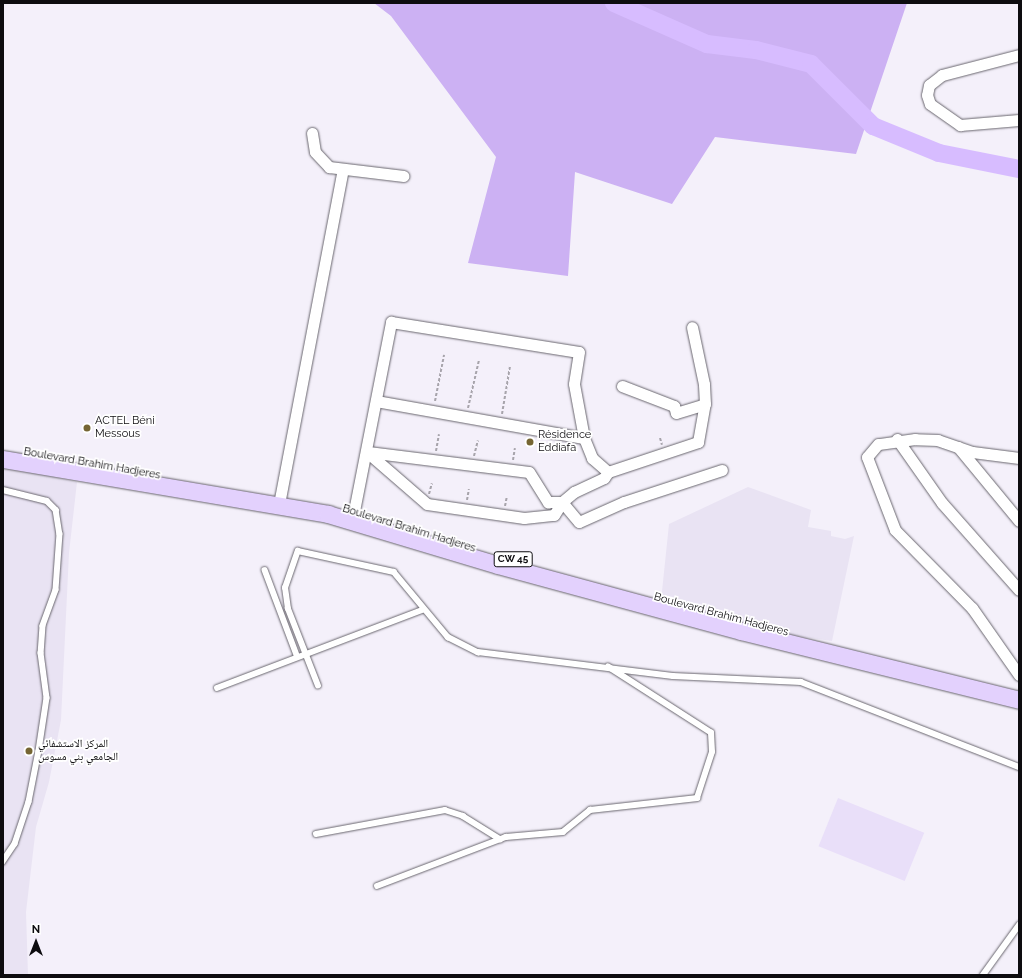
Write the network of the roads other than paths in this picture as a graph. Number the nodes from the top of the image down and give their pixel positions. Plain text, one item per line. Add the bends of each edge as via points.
1 (1019, 55) edge
2 (1019, 120) edge
3 (312, 133) dead end
4 (343, 170) junction
5 (403, 176) dead end
6 (692, 327) dead end
7 (622, 386) dead end
8 (376, 401) junction
9 (705, 404) junction
10 (584, 438) junction
11 (897, 439) junction
12 (956, 445) junction
13 (3, 449) edge
14 (367, 452) junction
15 (1019, 458) edge
16 (3, 459) edge
17 (722, 470) dead end
18 (608, 472) junction
19 (3, 490) edge
20 (280, 500) junction
21 (562, 502) junction
22 (354, 511) junction
23 (1019, 521) edge
24 (265, 570) dead end
25 (1019, 590) edge
26 (422, 610) junction
27 (300, 654) junction
28 (606, 666) junction
29 (1019, 675) edge
30 (318, 686) dead end
31 (217, 688) dead end
32 (1019, 689) edge
33 (1019, 700) edge
34 (1019, 767) edge
35 (316, 834) dead end
36 (500, 839) junction
37 (3, 862) edge
38 (377, 886) dead end
39 (1019, 925) edge
40 (983, 975) edge

1 - 2 street via 942,75 929,85 927,95 930,104 960,125
3 - 4 street via 314,152 319,159 329,167
4 - 5 street
4 - 20 street
6 - 9 street
7 - 9 street via 674,406 676,414
8 - 10 street
8 - 10 street via 391,322 579,352 574,384
8 - 14 street
9 - 18 street via 698,442
10 - 18 street via 592,458
11 - 12 street via 938,440
11 - 25 street via 942,503
11 - 29 street via 878,444 867,457 895,530 972,608
12 - 15 street via 972,452
12 - 23 street
13 - 20 main road, Boulevard Brahim Hadjeres / CW 45
14 - 21 street via 529,472 548,502
14 - 21 street via 427,504 524,518 554,515
14 - 22 street
16 - 20 main road
17 - 21 street via 624,502 579,522
18 - 21 street via 604,478 574,492
19 - 37 lane via 47,501 56,510 60,534 56,590 43,626 41,653 47,698 39,751 29,802 15,844
20 - 22 main road, Boulevard Brahim Hadjeres / CW 45
20 - 33 main road via 498,565 741,631
22 - 32 main road, Boulevard Brahim Hadjeres / CW 45 via 502,557 743,621
24 - 27 lane
26 - 27 lane
26 - 27 lane via 400,578 387,569 298,551 285,588
26 - 28 lane via 448,637 478,652
27 - 30 lane
27 - 31 lane
28 - 34 lane via 673,676 734,676 813,685
28 - 36 lane via 711,733 712,752 702,792 692,800 598,808 585,814 563,832
35 - 36 lane via 445,810 463,816
36 - 38 lane
39 - 40 lane

